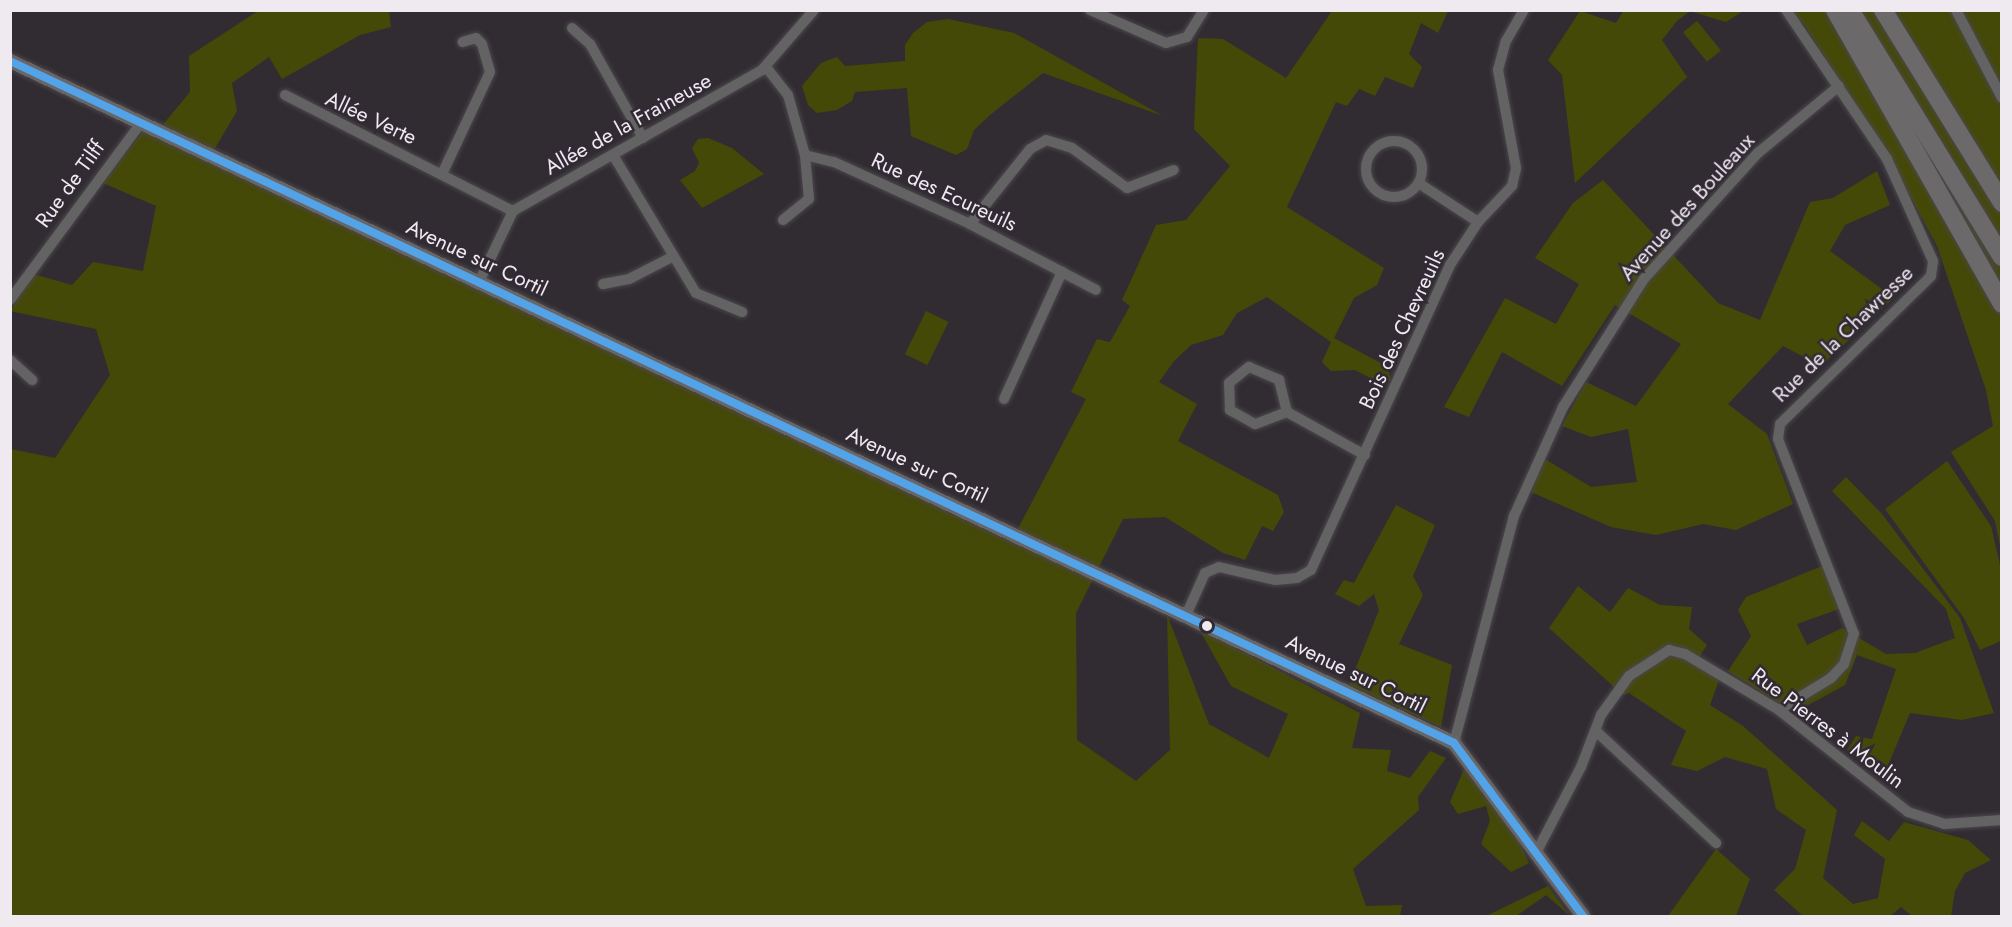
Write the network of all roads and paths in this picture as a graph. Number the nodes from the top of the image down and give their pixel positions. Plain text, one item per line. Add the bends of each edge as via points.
1 (1090, 10) edge
2 (1204, 10) edge
3 (1524, 10) edge
4 (1786, 10) edge
5 (1835, 10) edge
6 (1850, 10) edge
7 (1883, 10) edge
8 (1956, 10) edge
9 (814, 11) edge
10 (572, 28) dead end
11 (463, 42) dead end
12 (10, 61) edge
13 (766, 67) junction
14 (1839, 86) junction
15 (285, 95) dead end
16 (2001, 99) edge
17 (141, 123) junction
18 (643, 138) junction
19 (613, 155) junction
20 (805, 155) junction
21 (1174, 170) dead end
22 (443, 172) junction
23 (1420, 184) junction
24 (2001, 203) edge
25 (513, 212) junction
26 (783, 220) dead end
27 (1478, 222) junction
28 (970, 224) junction
29 (672, 257) junction
30 (2001, 257) edge
31 (1062, 272) junction
32 (479, 282) junction
33 (603, 284) dead end
34 (1096, 290) dead end
35 (10, 300) edge
36 (2001, 304) edge
37 (742, 312) dead end
38 (10, 360) edge
39 (32, 380) dead end
40 (1004, 399) dead end
41 (1287, 412) junction
42 (1365, 455) junction
43 (1187, 613) junction
44 (1779, 710) junction
45 (1597, 732) junction
46 (1454, 743) junction
47 (2001, 820) edge
48 (1716, 843) dead end
49 (1536, 853) junction
50 (1583, 916) edge

1 - 2 street via 1166,43 1187,37
3 - 27 street, Bois des Chevreuils via 1506,41 1498,70 1516,168 1512,186
4 - 14 street, Rue de la Chawresse
5 - 36 highway
6 - 30 highway
7 - 24 highway
8 - 16 street
9 - 13 street, Allée de la Fraineuse
10 - 18 street via 590,45
11 - 22 street via 476,38 482,44 490,72
12 - 17 main road
13 - 18 street, Allée de la Fraineuse
13 - 20 street via 788,94
14 - 44 street, Rue de la Chawresse via 1887,159 1933,261 1931,276 1780,424 1778,439 1854,634 1844,664 1831,678
14 - 46 street, Avenue des Bouleaux via 1758,153 1644,279 1563,407 1514,516
15 - 22 street, Allée Verte
17 - 32 main road, Avenue sur Cortil
17 - 35 street, Rue de Tilff
18 - 19 street, Allée de la Fraineuse
19 - 25 street, Allée de la Fraineuse
19 - 29 street
20 - 26 street via 811,194
20 - 28 street, Rue des Ecureuils via 834,162
21 - 28 street via 1127,188 1072,148 1046,140 1030,149
22 - 25 street, Allée Verte
23 - 23 street via 1419,157 1404,142 1383,143 1367,158 1369,182 1376,191 1400,196
23 - 27 street
25 - 32 street
27 - 42 street, Bois des Chevreuils via 1450,265
28 - 31 street, Rue des Ecureuils
29 - 33 street via 643,274
29 - 37 street via 696,293
31 - 34 street, Rue des Ecureuils
31 - 40 street
32 - 43 main road, Avenue sur Cortil
38 - 39 street
41 - 41 street via 1279,380 1269,372 1249,367 1229,383 1230,410 1246,422 1265,422
41 - 42 street
42 - 43 street, Bois des Chevreuils via 1311,570 1297,578 1275,580 1219,567 1204,573
43 - 46 main road, Avenue sur Cortil
44 - 45 street, Rue Pierres à Moulin via 1685,654 1669,650 1629,676 1601,715
44 - 47 street, Rue Pierres à Moulin via 1908,812 1944,824
45 - 48 street
45 - 49 street, Rue Pierres à Moulin
46 - 49 main road, Avenue sur Cortil
49 - 50 main road, Avenue sur Cortil

